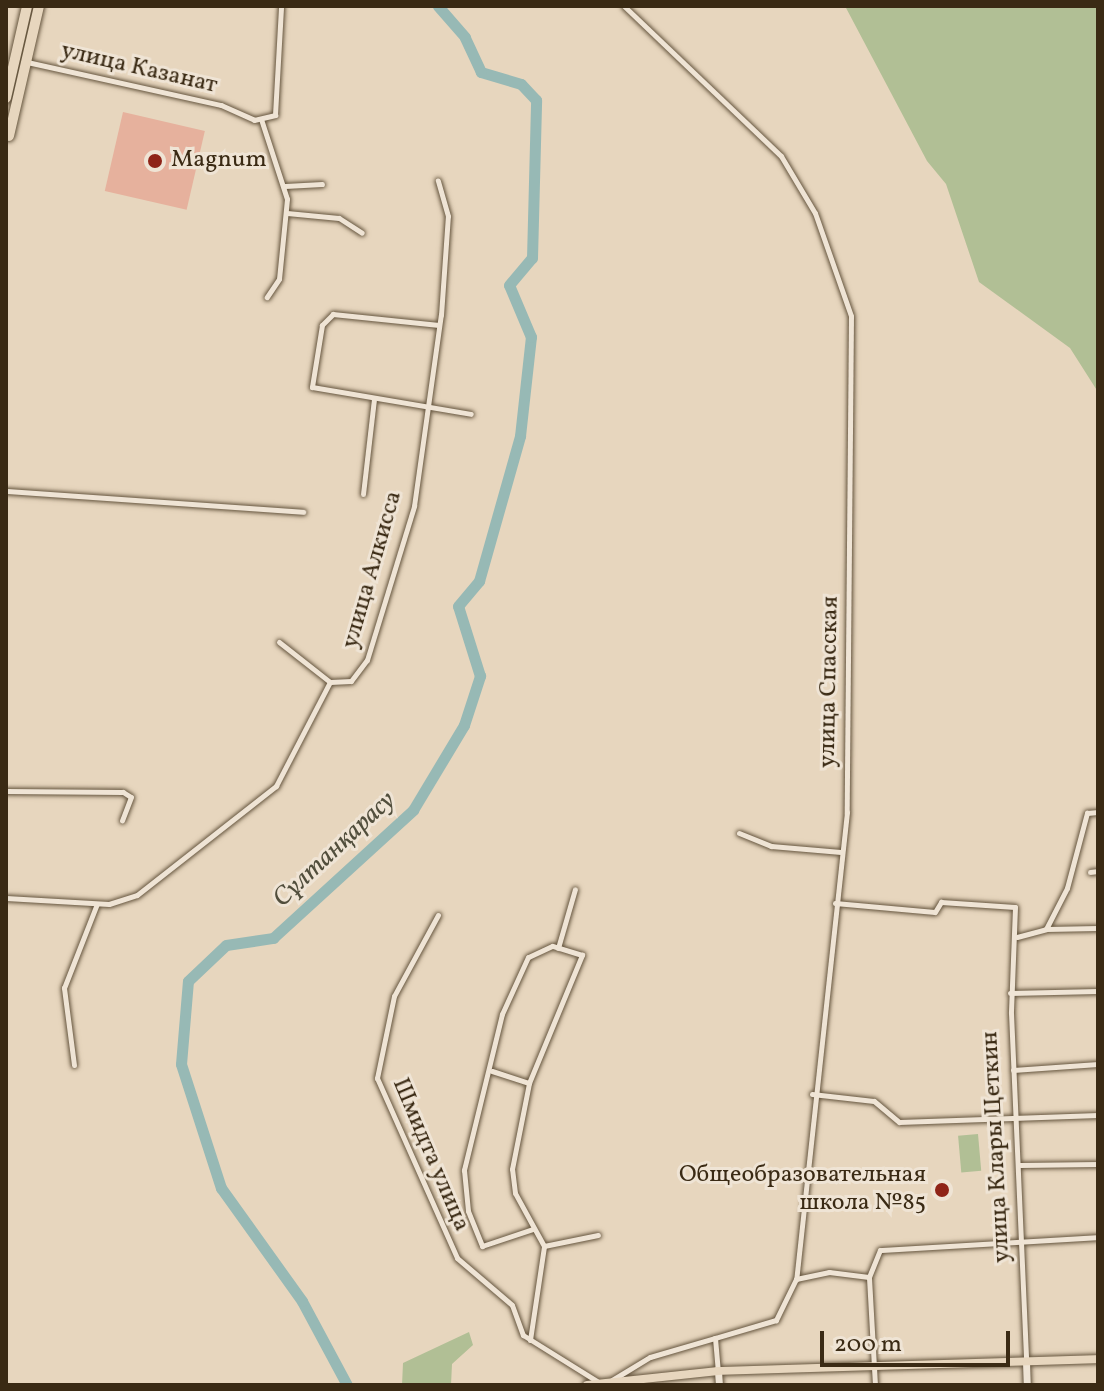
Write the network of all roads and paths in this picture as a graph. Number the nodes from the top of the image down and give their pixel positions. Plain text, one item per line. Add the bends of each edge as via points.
1 (27, 6) edge
2 (39, 6) edge
3 (281, 6) edge
4 (624, 6) edge
5 (26, 62) junction
6 (6, 98) edge
7 (261, 119) junction
8 (9, 136) joint
9 (6, 148) edge
10 (438, 180) dead end
11 (322, 184) dead end
12 (285, 186) junction
13 (287, 213) junction
14 (362, 233) dead end
15 (267, 297) dead end
16 (439, 325) junction
17 (374, 399) junction
18 (428, 408) junction
19 (471, 414) dead end
20 (6, 491) edge
21 (363, 494) dead end
22 (303, 512) dead end
23 (279, 642) dead end
24 (330, 682) junction
25 (6, 791) edge
26 (1098, 812) edge
27 (122, 820) dead end
28 (739, 833) dead end
29 (841, 852) junction
30 (1098, 871) edge
31 (1090, 872) dead end
32 (575, 889) dead end
33 (6, 898) edge
34 (835, 903) junction
35 (97, 904) junction
36 (438, 915) dead end
37 (1098, 928) edge
38 (1046, 929) junction
39 (1017, 937) junction
40 (558, 948) junction
41 (1098, 991) edge
42 (1010, 993) junction
43 (1098, 1064) edge
44 (74, 1065) dead end
45 (1013, 1070) junction
46 (492, 1071) junction
47 (529, 1083) junction
48 (812, 1094) junction
49 (1098, 1115) edge
50 (1016, 1118) junction
51 (1098, 1164) edge
52 (1020, 1165) junction
53 (533, 1229) junction
54 (598, 1235) dead end
55 (1098, 1237) edge
56 (1021, 1241) junction
57 (544, 1246) junction
58 (869, 1277) junction
59 (796, 1279) junction
60 (715, 1338) junction
61 (530, 1340) junction
62 (1098, 1359) edge
63 (1026, 1362) junction
64 (874, 1364) junction
65 (718, 1371) junction
66 (612, 1380) junction
67 (600, 1383) junction
68 (587, 1385) edge
69 (719, 1385) edge
70 (875, 1385) edge
71 (1027, 1385) edge

1 - 6 highway
2 - 5 highway
3 - 7 street via 275,115
4 - 29 street, улица Спасская via 781,156 815,213 851,316 850,743
5 - 7 street, улица Казанат
5 - 8 highway
7 - 12 street
8 - 9 main road
10 - 16 street, улица Алкисса via 448,216
11 - 12 street
12 - 13 street
13 - 14 street via 339,218
13 - 15 street via 279,279
16 - 17 street via 333,314 322,325 312,387
16 - 18 street, улица Алкисса
17 - 18 street
17 - 21 street
18 - 19 street
18 - 24 street, улица Алкисса via 414,506 367,660 351,681
20 - 22 street
23 - 24 street
24 - 35 street via 276,786 137,895
25 - 27 street via 123,792 131,797
26 - 38 street via 1089,812
28 - 29 street via 771,846
29 - 34 street, улица Спасская
30 - 31 street
32 - 40 street
33 - 35 street
34 - 39 street, улица Клары Цеткин via 935,912 941,902 1015,907
34 - 48 street, улица Спасская
35 - 44 street via 64,988
36 - 61 street, Шмидта улица via 394,996 377,1078 445,1240 512,1305
37 - 38 street
38 - 39 street
39 - 42 street, улица Клары Цеткин
40 - 46 street via 528,957 502,1014
40 - 47 street via 582,955
41 - 42 street
42 - 45 street, улица Клары Цеткин
43 - 45 street
45 - 50 street, улица Клары Цеткин
46 - 47 street
46 - 53 street via 464,1170 468,1211 489,1248
47 - 53 street via 512,1180
48 - 50 street via 874,1101 899,1122
48 - 59 street, улица Спасская
49 - 50 street
50 - 52 street, улица Клары Цеткин
51 - 52 street
52 - 56 street, улица Клары Цеткин
53 - 57 street
54 - 57 street
55 - 56 street
56 - 58 street via 880,1250
56 - 63 street, улица Клары Цеткин
57 - 61 street
58 - 59 street via 829,1272
58 - 64 street
59 - 60 street, улица Спасская via 776,1320
60 - 65 street
60 - 66 street, улица Спасская via 650,1357
61 - 67 street
62 - 63 main road
63 - 64 main road
63 - 71 street, улица Клары Цеткин
64 - 65 main road
64 - 70 street
65 - 66 main road
65 - 69 street
66 - 67 main road
67 - 68 main road

